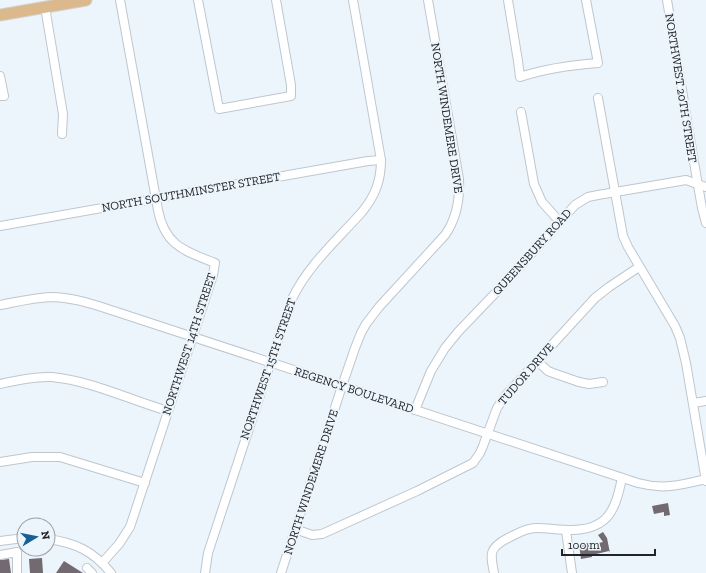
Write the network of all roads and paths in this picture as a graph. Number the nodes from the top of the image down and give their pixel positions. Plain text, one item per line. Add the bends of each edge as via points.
1 (86, 0) edge
2 (120, 0) edge
3 (198, 0) edge
4 (276, 0) edge
5 (353, 0) edge
6 (428, 0) edge
7 (508, 0) edge
8 (586, 0) edge
9 (666, 0) edge
10 (45, 7) junction
11 (0, 15) edge
12 (0, 76) edge
13 (0, 96) edge
14 (598, 98) dead end
15 (521, 112) dead end
16 (62, 134) dead end
17 (381, 160) junction
18 (698, 184) junction
19 (706, 187) edge
20 (614, 193) junction
21 (156, 198) junction
22 (560, 222) junction
23 (706, 223) edge
24 (0, 226) edge
25 (639, 267) junction
26 (0, 304) edge
27 (192, 337) junction
28 (537, 360) junction
29 (270, 362) junction
30 (603, 382) dead end
31 (0, 384) edge
32 (342, 386) junction
33 (706, 401) edge
34 (693, 403) junction
35 (415, 410) junction
36 (168, 411) junction
37 (487, 434) junction
38 (0, 462) edge
39 (622, 478) junction
40 (706, 480) edge
41 (145, 483) junction
42 (295, 529) junction
43 (566, 531) junction
44 (16, 539) edge
45 (56, 540) edge
46 (0, 541) edge
47 (0, 555) edge
48 (102, 563) junction
49 (17, 573) edge
50 (111, 573) edge
51 (205, 573) edge
52 (281, 573) edge
53 (494, 573) edge
54 (572, 573) edge

1 - 10 main road
2 - 21 street, NORTHWEST 14TH STREET
3 - 4 street via 219,109 291,96
5 - 17 street, NORTHWEST 15TH STREET
6 - 32 street, NORTH WINDEMERE DRIVE via 459,179 458,207 445,234 366,324
7 - 8 street via 520,77 535,72 598,63
9 - 18 street, NORTHWEST 20TH STREET
10 - 11 main road
10 - 16 street via 63,114
12 - 13 street via 4,96
14 - 20 street
15 - 22 street via 534,184 542,202
17 - 21 street, NORTH SOUTHMINSTER STREET
17 - 29 street, NORTHWEST 15TH STREET via 378,186 370,202 313,265 297,288 286,312
18 - 19 street, QUEENSBURY ROAD
18 - 20 street, QUEENSBURY ROAD via 686,180
18 - 23 street, NORTHWEST 20TH STREET
20 - 22 street, QUEENSBURY ROAD via 583,200
20 - 25 street via 623,236
21 - 24 street, NORTH SOUTHMINSTER STREET
21 - 27 street, NORTHWEST 14TH STREET via 162,225 171,240 187,252 215,263 214,275
22 - 35 street, QUEENSBURY ROAD via 445,348 430,371
25 - 28 street, TUDOR DRIVE via 595,298
25 - 34 street via 678,332
26 - 27 street, REGENCY BOULEVARD via 49,297 72,299
27 - 29 street, REGENCY BOULEVARD
27 - 36 street, NORTHWEST 14TH STREET
28 - 30 street via 548,371 579,382
28 - 37 street, TUDOR DRIVE via 501,401
29 - 32 street, REGENCY BOULEVARD
29 - 51 street, NORTHWEST 15TH STREET via 208,553
31 - 36 street via 40,377 63,379
32 - 35 street, REGENCY BOULEVARD
32 - 42 street, NORTH WINDEMERE DRIVE
33 - 34 street
34 - 40 street
35 - 37 street, REGENCY BOULEVARD
36 - 41 street, NORTHWEST 14TH STREET
37 - 39 street, REGENCY BOULEVARD
37 - 42 street, TUDOR DRIVE via 480,453 468,466 322,534 312,535
38 - 41 street via 32,457 60,457
39 - 40 street, REGENCY BOULEVARD via 659,488
39 - 43 street via 613,507 604,520 594,526
41 - 48 street, NORTHWEST 14TH STREET via 126,533
42 - 52 street, NORTH WINDEMERE DRIVE
43 - 53 street via 531,529 500,543 492,552
43 - 54 street
44 - 46 street
45 - 48 street via 78,546
47 - 49 street via 17,552
48 - 50 street

